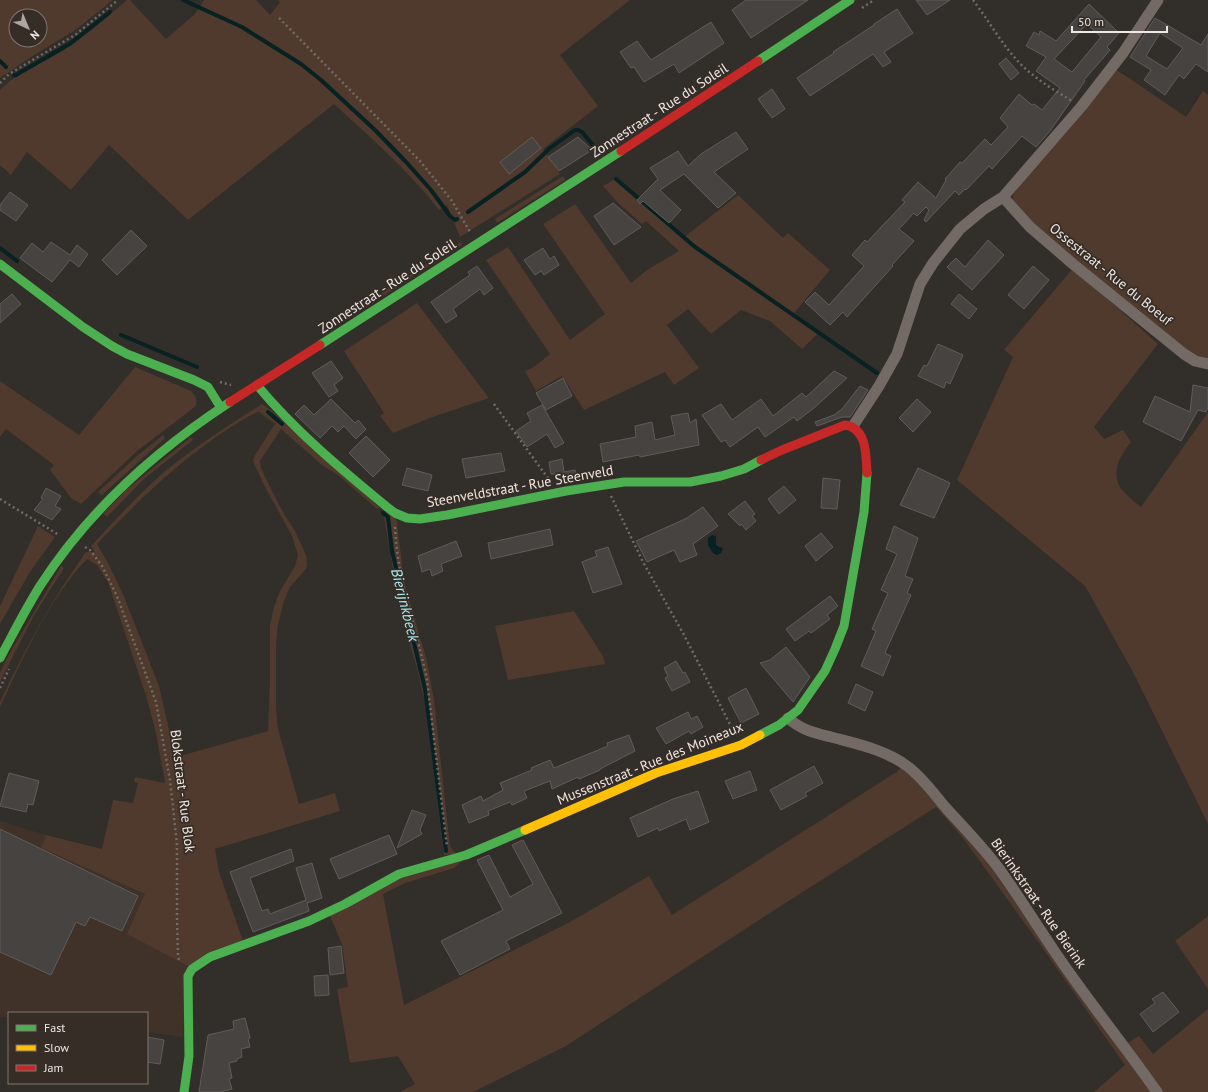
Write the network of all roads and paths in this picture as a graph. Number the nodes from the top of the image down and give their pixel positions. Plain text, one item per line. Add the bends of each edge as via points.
1 (118, 0) edge
2 (850, 0) edge
3 (874, 0) edge
4 (973, 0) edge
5 (1158, 0) edge
6 (861, 9) dead end
7 (279, 18) dead end
8 (0, 83) edge
9 (1081, 107) junction
10 (1003, 197) junction
11 (478, 244) junction
12 (0, 264) edge
13 (1208, 364) edge
14 (258, 385) junction
15 (494, 404) dead end
16 (221, 408) junction
17 (853, 426) junction
18 (606, 485) junction
19 (559, 492) junction
20 (0, 499) edge
21 (395, 513) junction
22 (73, 539) junction
23 (89, 541) dead end
24 (85, 546) junction
25 (81, 551) dead end
26 (0, 658) edge
27 (10, 668) dead end
28 (0, 688) edge
29 (788, 718) junction
30 (741, 745) junction
31 (452, 858) junction
32 (188, 976) junction
33 (184, 1092) edge
34 (1157, 1092) edge

1 - 8 path via 75,35 9,74
2 - 11 street, Zonnestraat - Rue du Soleil via 645,137
3 - 6 path
4 - 9 path via 1009,50 1033,76
5 - 9 street via 1123,53
7 - 11 path via 420,161 452,201
9 - 10 street
10 - 13 street, Ossestraat - Rue du Boeuf via 1030,227 1073,264 1184,354 1195,362
10 - 17 street via 960,229 933,263 920,284 897,354
11 - 14 street, Zonnestraat - Rue du Soleil
12 - 16 street via 112,346 208,387
14 - 16 street, Zonnestraat - Rue du Soleil
14 - 21 street, Steenveldstraat - Rue Steenveld via 275,407 301,432
15 - 19 path
16 - 22 street, Zonnestraat - Rue du Soleil via 150,460 110,498
17 - 18 street, Steenveldstraat - Rue Steenveld via 845,425 828,430 744,470 721,476 690,482 624,482
17 - 29 street, Mussenstraat - Rue des Moineaux via 863,439 867,479 864,512 844,626 825,671 798,710
18 - 19 street, Steenveldstraat - Rue Steenveld
18 - 30 path via 643,562
19 - 21 street, Steenveldstraat - Rue Steenveld via 420,519 407,518
20 - 22 path, Blokstraat - Rue Blok via 60,536
21 - 31 path via 401,579 427,680 448,853
22 - 24 path, Blokstraat - Rue Blok
22 - 26 street, Zonnestraat - Rue du Soleil via 41,583
23 - 24 path
24 - 25 path
24 - 32 path, Blokstraat - Rue Blok via 102,566 117,596 156,702 178,845 178,957
27 - 28 path
29 - 30 street, Mussenstraat - Rue des Moineaux
29 - 34 street, Bierinkstraat - Rue Bierink via 810,731 889,756 921,779 1000,870 1070,974
30 - 31 street, Mussenstraat - Rue des Moineaux via 656,774
31 - 32 street, Mussenstraat - Rue des Moineaux via 399,874 309,921 220,953 192,969
32 - 33 street via 189,1056

